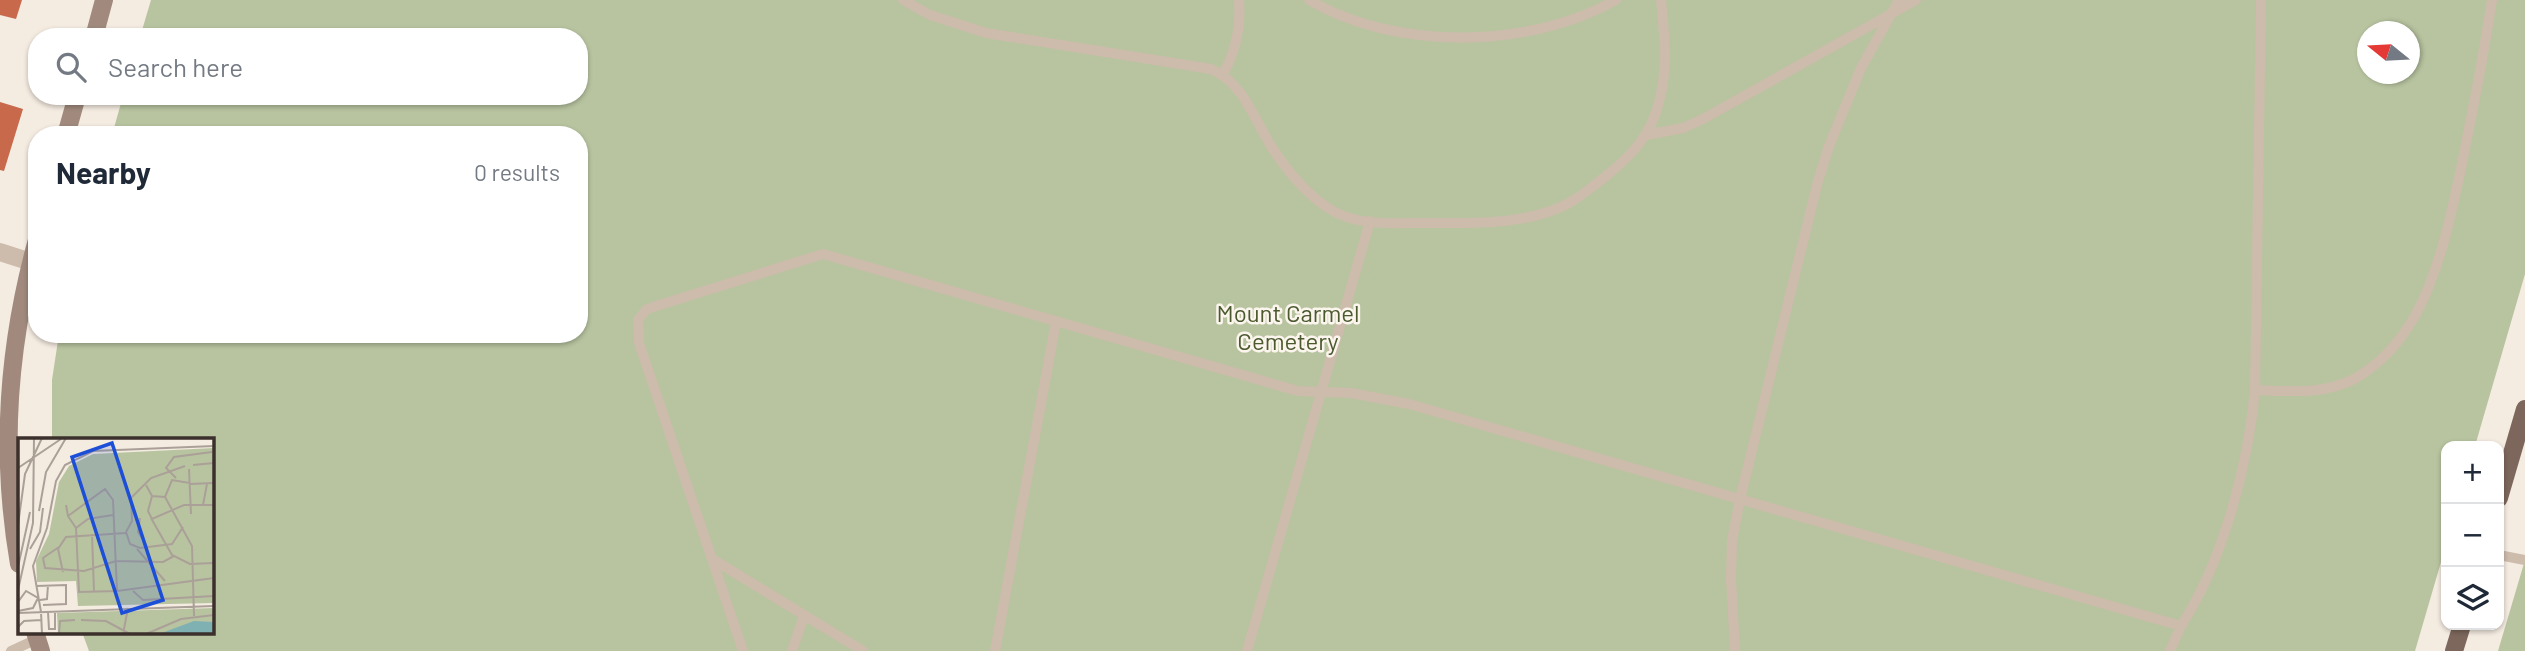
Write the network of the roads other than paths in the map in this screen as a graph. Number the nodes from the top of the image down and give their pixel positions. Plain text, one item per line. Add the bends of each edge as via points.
1 (104, 0) edge
2 (903, 0) edge
3 (1240, 0) edge
4 (1309, 0) edge
5 (1616, 0) edge
6 (1661, 0) edge
7 (1899, 0) edge
8 (1916, 0) edge
9 (2260, 0) edge
10 (2492, 0) edge
11 (1890, 17) junction
12 (96, 28) edge
13 (1223, 74) junction
14 (74, 105) edge
15 (69, 126) edge
16 (1646, 135) junction
17 (1370, 221) junction
18 (0, 252) edge
19 (28, 261) edge
20 (28, 273) edge
21 (1056, 322) junction
22 (2255, 390) junction
23 (1321, 393) junction
24 (2525, 409) edge
25 (2504, 481) edge
26 (1741, 499) junction
27 (2504, 556) edge
28 (18, 558) edge
29 (714, 560) junction
30 (2525, 560) edge
31 (804, 616) junction
32 (2181, 626) junction
33 (2460, 630) edge
34 (38, 641) edge
35 (11, 651) edge
36 (743, 651) edge
37 (792, 651) edge
38 (863, 651) edge
39 (995, 651) edge
40 (1247, 651) edge
41 (1735, 651) edge
42 (2170, 651) edge
43 (2454, 651) edge

1 - 12 main road
2 - 13 lane via 974,30 1195,65
3 - 13 lane via 1236,46
4 - 5 lane via 1381,27 1472,37 1544,29
6 - 16 lane via 1664,72 1656,114
7 - 11 lane
8 - 11 lane
9 - 22 lane
10 - 22 lane via 2446,232 2427,291 2411,321 2380,361 2352,380 2315,390
11 - 16 lane via 1703,119 1684,128
11 - 26 lane via 1861,68 1825,158
13 - 17 lane via 1233,82 1272,148 1307,190 1335,212
14 - 15 main road
16 - 17 lane via 1604,178 1549,212 1485,222
17 - 23 lane
18 - 19 street
20 - 28 main road via 13,346 7,422
21 - 23 lane via 1298,391
21 - 29 lane via 823,254 646,310 638,320 639,343
21 - 39 lane
22 - 32 lane via 2234,498 2206,579
23 - 26 lane via 1380,397
23 - 40 lane
24 - 25 main road
26 - 32 lane
26 - 41 lane via 1732,541
27 - 30 lane
29 - 31 lane
29 - 36 lane
31 - 37 lane
31 - 38 lane
32 - 42 lane
33 - 43 main road
34 - 35 lane

